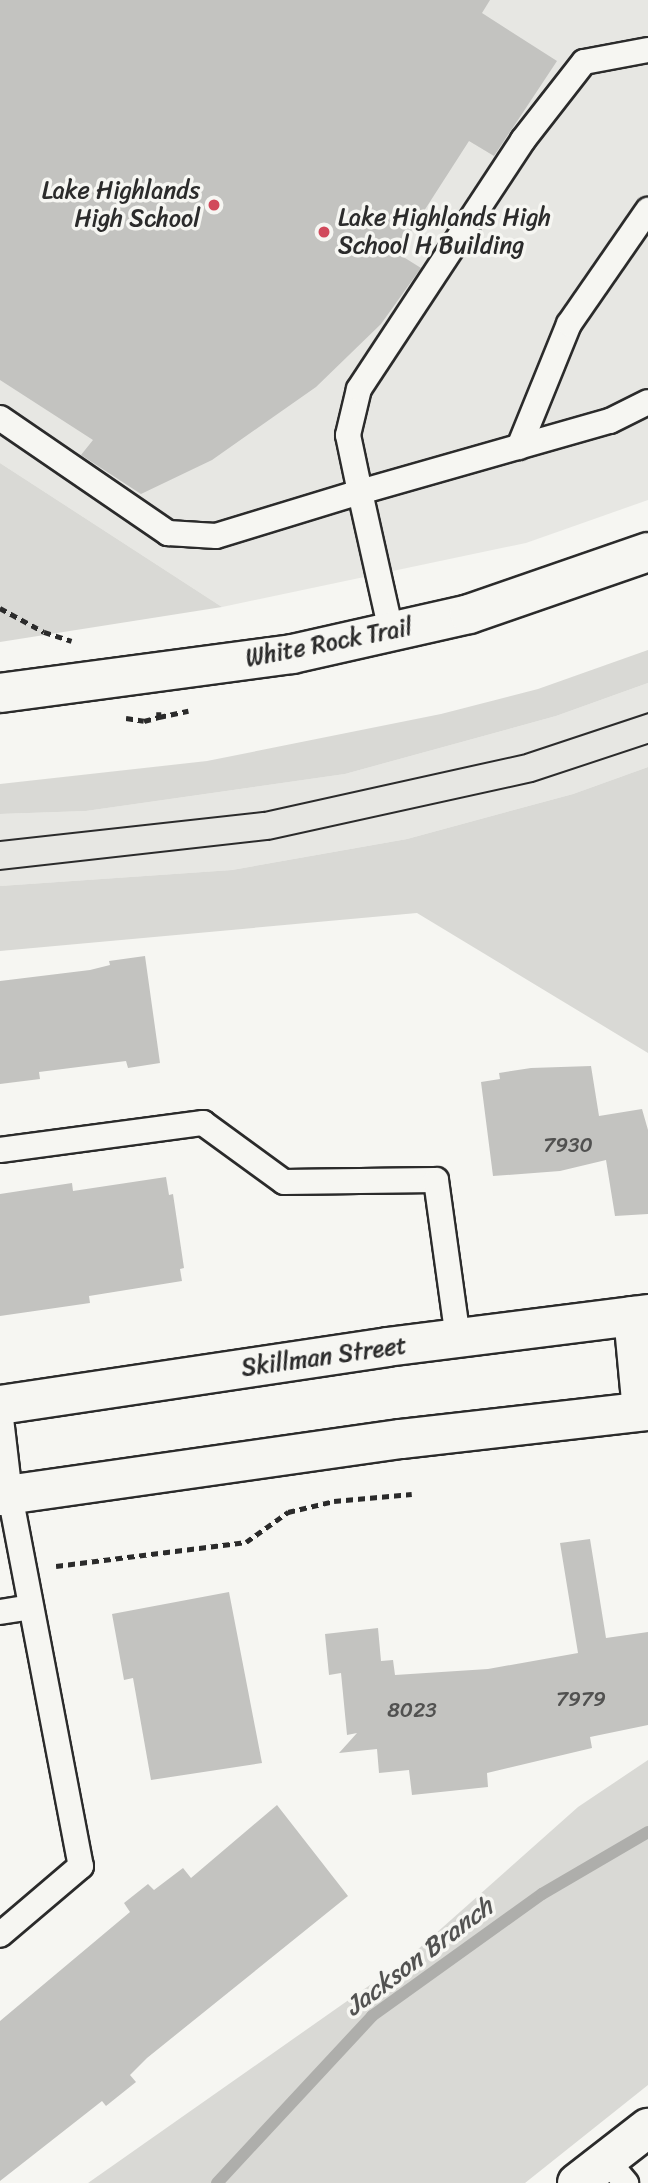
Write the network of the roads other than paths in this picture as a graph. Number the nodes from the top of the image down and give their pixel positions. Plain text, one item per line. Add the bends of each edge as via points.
1 (648, 50) edge
2 (648, 210) edge
3 (648, 402) edge
4 (0, 418) edge
5 (519, 447) junction
6 (360, 492) junction
7 (648, 552) edge
8 (391, 632) junction
9 (9, 685) edge
10 (0, 1150) edge
11 (641, 1315) edge
12 (458, 1338) junction
13 (0, 1405) edge
14 (0, 1410) edge
15 (645, 1411) edge
16 (5, 1495) edge
17 (31, 1607) junction
18 (0, 1612) edge
19 (0, 1935) edge
20 (648, 2128) edge
21 (615, 2171) edge
22 (577, 2183) edge

1 - 6 lane via 584,62 523,140 359,389 348,435
2 - 5 lane via 569,324
3 - 5 lane via 610,421
4 - 6 lane via 168,533 216,536
5 - 6 lane
6 - 8 lane
7 - 8 main road, White Rock Trail via 469,614
8 - 9 main road, White Rock Trail via 292,654
10 - 12 lane via 203,1123 284,1182 436,1180
11 - 12 main road, Skillman Street
11 - 15 main road
12 - 13 main road, Skillman Street
14 - 16 lane
15 - 16 main road via 401,1438
16 - 17 lane
17 - 18 lane
17 - 19 lane via 81,1866
20 - 21 main road
21 - 22 main road

